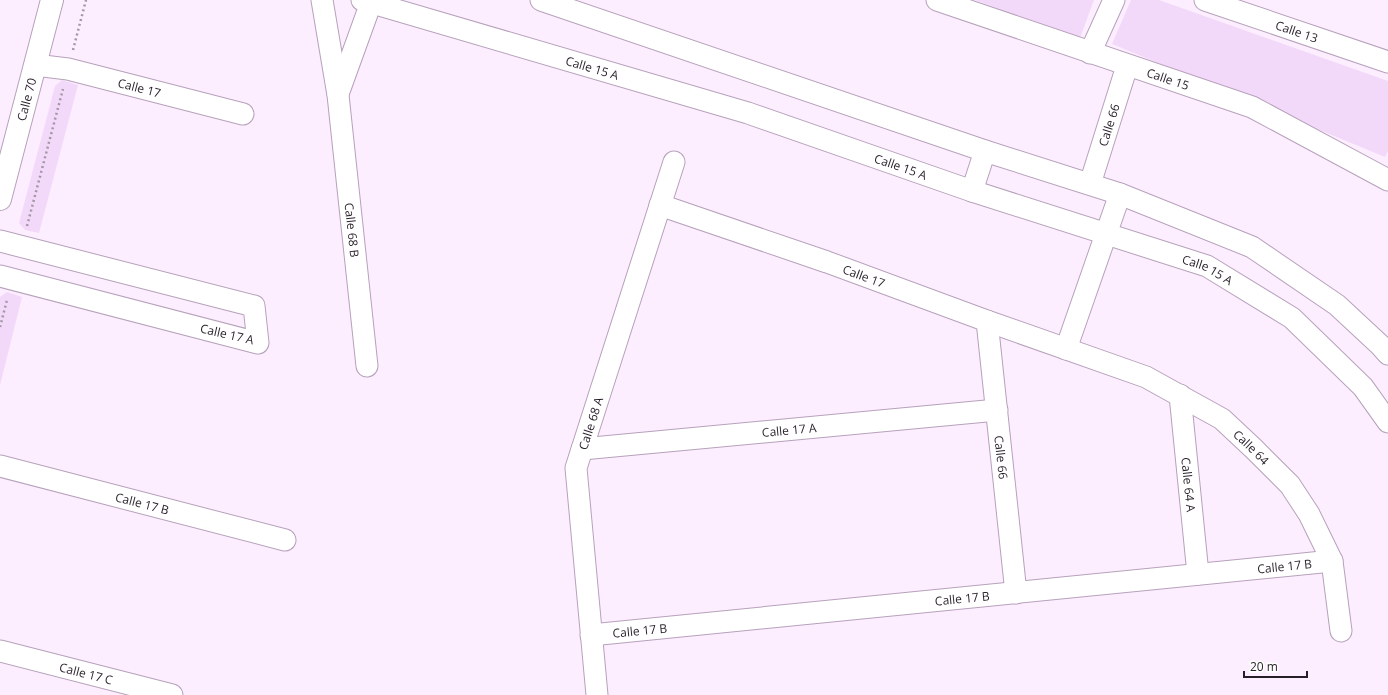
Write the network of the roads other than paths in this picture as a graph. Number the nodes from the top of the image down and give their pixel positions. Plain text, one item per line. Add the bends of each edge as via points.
1 (52, 0) edge
2 (322, 0) edge
3 (540, 0) edge
4 (938, 0) edge
5 (1114, 0) edge
6 (1206, 0) edge
7 (369, 1) edge
8 (1090, 53) junction
9 (1388, 62) edge
10 (35, 65) junction
11 (1127, 66) junction
12 (338, 95) junction
13 (243, 114) dead end
14 (985, 151) junction
15 (674, 162) dead end
16 (1388, 180) edge
17 (1090, 184) junction
18 (972, 191) junction
19 (1120, 194) junction
20 (0, 199) edge
21 (660, 205) junction
22 (1106, 234) junction
23 (0, 241) edge
24 (6, 277) edge
25 (987, 321) junction
26 (1066, 349) junction
27 (1388, 354) edge
28 (367, 366) dead end
29 (1180, 395) junction
30 (997, 410) junction
31 (1388, 422) edge
32 (582, 449) junction
33 (0, 466) edge
34 (286, 540) dead end
35 (1332, 561) junction
36 (1198, 574) junction
37 (1016, 593) junction
38 (1341, 631) dead end
39 (591, 635) junction
40 (0, 651) edge
41 (172, 695) edge
42 (597, 695) edge

1 - 10 main road, Calle 70
2 - 12 street, Calle 68 B
3 - 14 street
4 - 8 street, Calle 15
5 - 8 street
6 - 9 street, Calle 13
7 - 12 street, Calle 68 B
7 - 18 street, Calle 15 A via 748,113
8 - 11 street, Calle 15
10 - 13 street, Calle 17 via 68,69
10 - 20 main road, Calle 70
11 - 16 street, Calle 15 via 1252,108
11 - 17 street, Calle 66
12 - 28 street, Calle 68 B
14 - 17 street
14 - 18 street
15 - 21 street, Calle 68 A
17 - 19 street
18 - 22 street, Calle 15 A
19 - 22 street
19 - 27 street via 1252,247 1338,305
21 - 25 street, Calle 17 via 827,262
21 - 32 street, Calle 68 A
22 - 26 street
22 - 31 street, Calle 15 A via 1207,266 1292,318 1363,387
23 - 24 street, Calle 17 A via 254,306 258,343
25 - 26 street, Calle 17
25 - 30 street, Calle 66
26 - 29 street, Calle 64 via 1146,377
29 - 35 street, Calle 64 via 1222,419 1290,485 1309,514
29 - 36 street, Calle 64 A
30 - 32 street, Calle 17 A
30 - 37 street, Calle 66
32 - 39 street, Calle 68 A via 576,468
33 - 34 street, Calle 17 B
35 - 36 street, Calle 17 B
35 - 38 street, Calle 64
36 - 37 street, Calle 17 B
37 - 39 street, Calle 17 B
39 - 42 street, Calle 68 A
40 - 41 street, Calle 17 C

